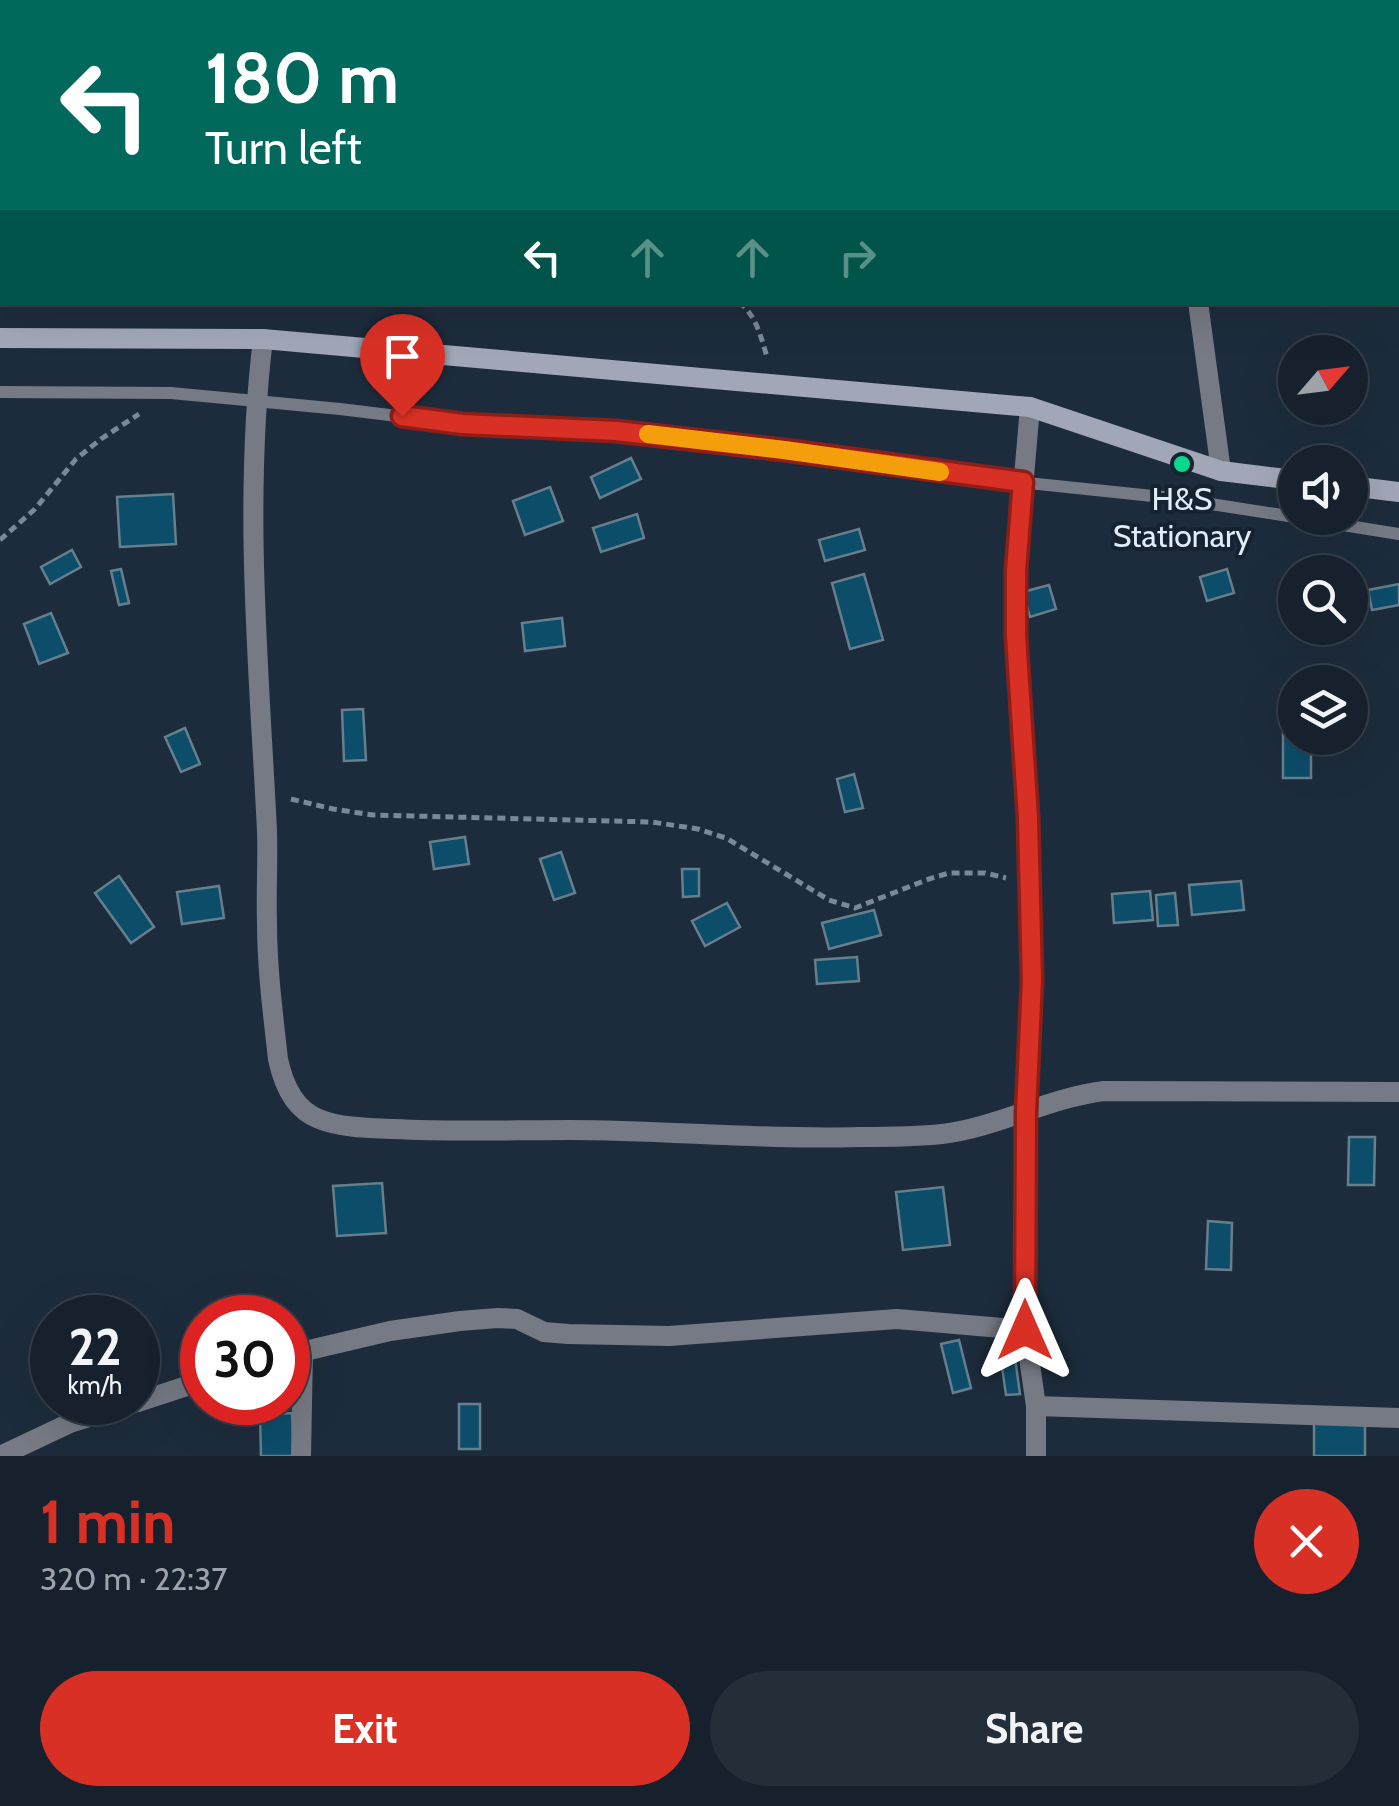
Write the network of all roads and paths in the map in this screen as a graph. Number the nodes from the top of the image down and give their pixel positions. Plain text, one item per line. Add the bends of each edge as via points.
1 (743, 305) edge
2 (1198, 305) edge
3 (0, 338) edge
4 (263, 339) junction
5 (774, 384) junction
6 (0, 392) edge
7 (171, 393) junction
8 (256, 400) junction
9 (1030, 407) junction
10 (1221, 471) junction
11 (1278, 478) edge
12 (1023, 482) junction
13 (1368, 488) edge
14 (1399, 492) edge
15 (1278, 514) edge
16 (1368, 529) edge
17 (1399, 534) edge
18 (0, 540) edge
19 (264, 792) junction
20 (1030, 885) junction
21 (1399, 1092) edge
22 (1026, 1112) junction
23 (1025, 1330) junction
24 (310, 1350) edge
25 (1036, 1406) junction
26 (1399, 1418) edge
27 (66, 1425) edge
28 (299, 1425) edge
29 (0, 1456) edge
30 (301, 1456) edge
31 (1036, 1456) edge

1 - 5 path via 760,334
2 - 10 street
3 - 4 main road
4 - 5 main road
4 - 8 street
5 - 9 main road
6 - 7 lane
7 - 8 lane
7 - 18 path via 76,460
8 - 12 lane via 462,424 635,433
8 - 19 street
9 - 10 main road
9 - 12 street
10 - 11 main road
12 - 15 lane
12 - 20 street via 1016,636
13 - 14 main road
16 - 17 lane
19 - 20 path via 372,815 652,822 698,829 855,908 958,872
19 - 22 street via 266,926 278,1059 287,1091 318,1119 454,1132 819,1138 941,1134
20 - 22 street
21 - 22 street via 1104,1091
22 - 23 street
23 - 24 street via 896,1319 669,1336 568,1334 498,1318 390,1331
23 - 25 street
25 - 26 street
25 - 31 street
27 - 29 street
28 - 30 street

